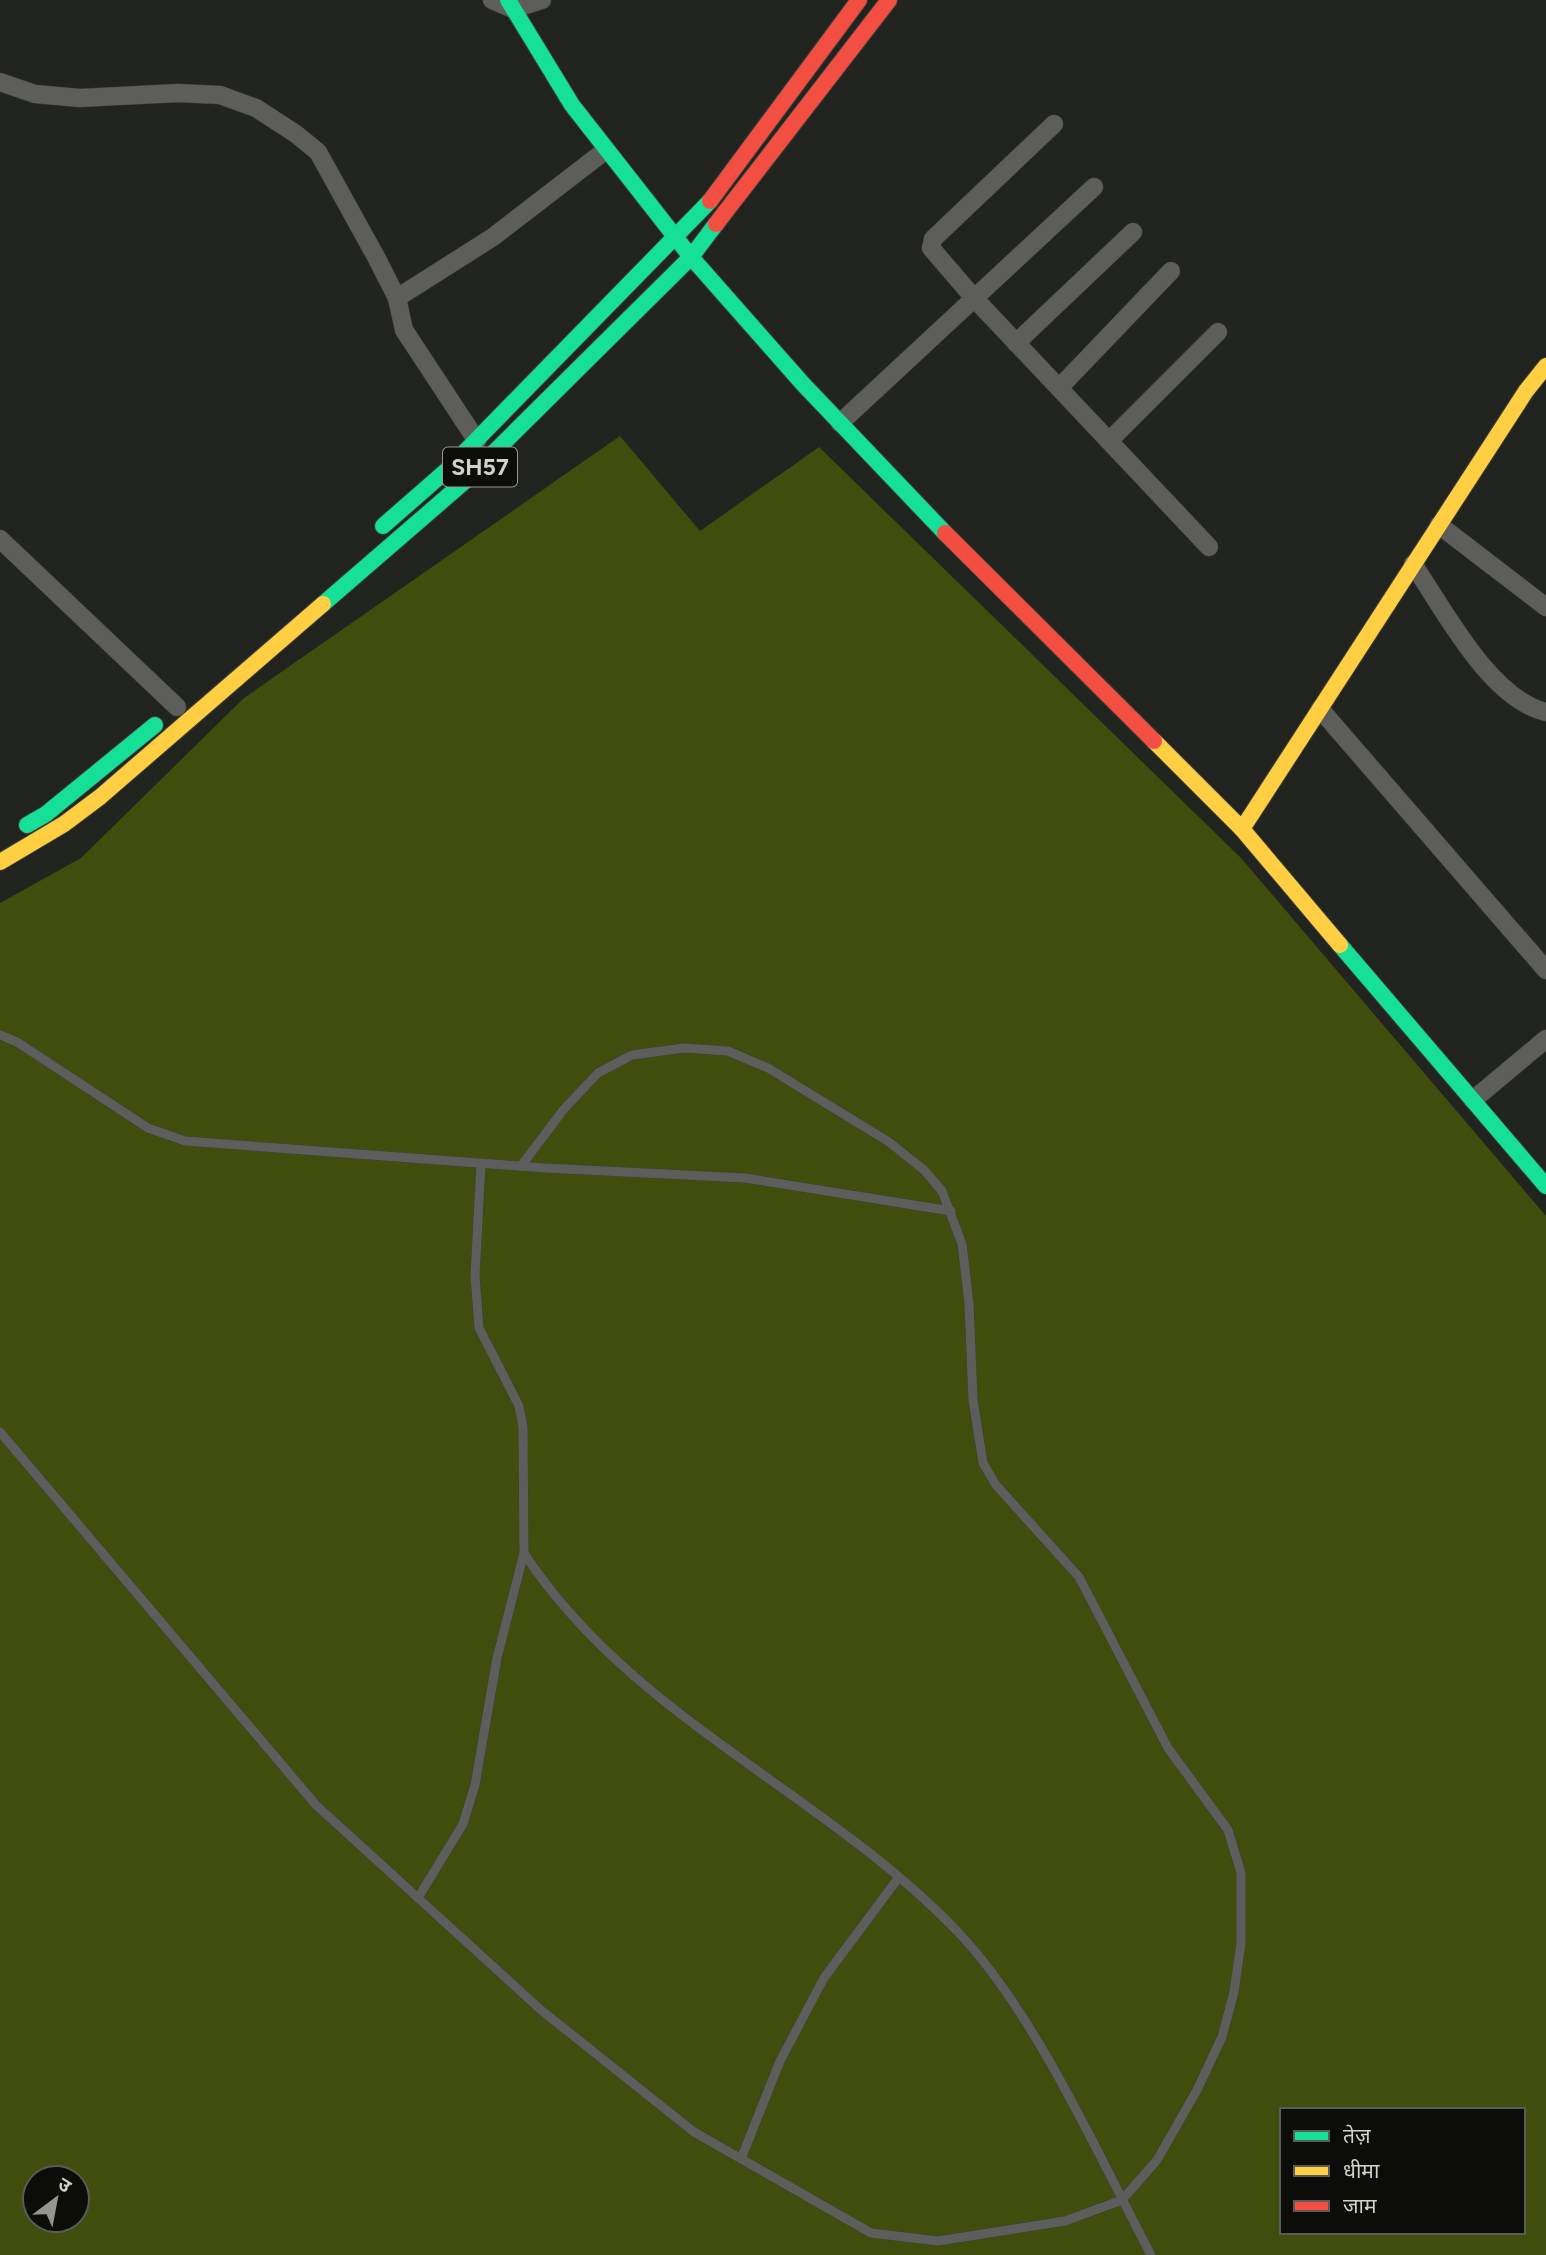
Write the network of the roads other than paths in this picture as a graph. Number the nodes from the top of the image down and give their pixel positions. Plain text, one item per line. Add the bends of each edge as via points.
1 (492, 0) edge
2 (542, 0) edge
3 (859, 0) edge
4 (889, 0) edge
5 (510, 5) edge
6 (0, 82) edge
7 (1054, 124) dead end
8 (606, 150) junction
9 (1094, 187) dead end
10 (1133, 232) dead end
11 (675, 239) junction
12 (691, 257) junction
13 (1171, 271) dead end
14 (974, 298) junction
15 (397, 299) junction
16 (1218, 332) dead end
17 (1016, 343) junction
18 (1546, 366) edge
19 (1059, 388) junction
20 (840, 423) junction
21 (477, 440) junction
22 (1109, 441) junction
23 (1439, 525) junction
24 (374, 534) dead end
25 (0, 539) edge
26 (1209, 547) dead end
27 (1413, 564) junction
28 (1546, 607) edge
29 (183, 702) joint
30 (1320, 709) junction
31 (1546, 712) edge
32 (1242, 829) junction
33 (11, 834) dead end
34 (0, 862) edge
35 (1546, 970) edge
36 (0, 1035) edge
37 (1546, 1039) edge
38 (1473, 1101) junction
39 (481, 1163) junction
40 (521, 1166) junction
41 (1546, 1186) edge
42 (951, 1211) junction
43 (0, 1432) edge
44 (524, 1553) junction
45 (899, 1877) junction
46 (418, 1898) junction
47 (741, 2159) junction
48 (1122, 2200) junction
49 (1151, 2255) edge

1 - 5 street
2 - 5 street
3 - 11 main road, SH57 via 708,203
4 - 12 main road, SH57
5 - 8 main road via 572,105
6 - 15 street via 35,94 80,98 220,95 256,108 318,152
7 - 14 street via 933,239 934,255
8 - 11 main road
8 - 15 street via 493,237
9 - 14 street
10 - 17 street
11 - 12 main road
11 - 21 main road, SH57
12 - 20 main road
12 - 34 main road, SH57 via 464,482 100,797
13 - 19 street
14 - 17 street
14 - 20 street
15 - 21 street via 404,330
16 - 22 street
17 - 19 street
18 - 23 main road
19 - 22 street
20 - 32 main road via 933,522
21 - 24 main road, SH57
22 - 26 street
23 - 27 main road
23 - 28 street
25 - 29 street
27 - 30 main road
27 - 31 street via 1492,680 1530,709
29 - 33 main road via 46,814
30 - 32 main road
30 - 35 street
32 - 38 main road
36 - 39 lane via 148,1128 185,1141
37 - 38 street
38 - 41 main road
39 - 40 lane
39 - 44 lane via 475,1276 480,1328 519,1406
40 - 42 lane via 745,1178
40 - 42 lane via 598,1073 632,1055 684,1048 728,1051 768,1068 888,1142 924,1170
42 - 48 lane via 962,1244 973,1401 983,1464 996,1485 1079,1577 1168,1748 1228,1830 1241,1873 1241,1943 1222,2037 1157,2160
43 - 46 lane via 316,1805
44 - 45 lane via 548,1591 600,1646 725,1748
44 - 46 lane via 463,1825
45 - 47 lane via 824,1978 780,2061
45 - 48 lane via 957,1931 1003,1989
46 - 47 lane via 541,2010 694,2133
47 - 48 lane via 871,2233 938,2241 1065,2221
48 - 49 lane

